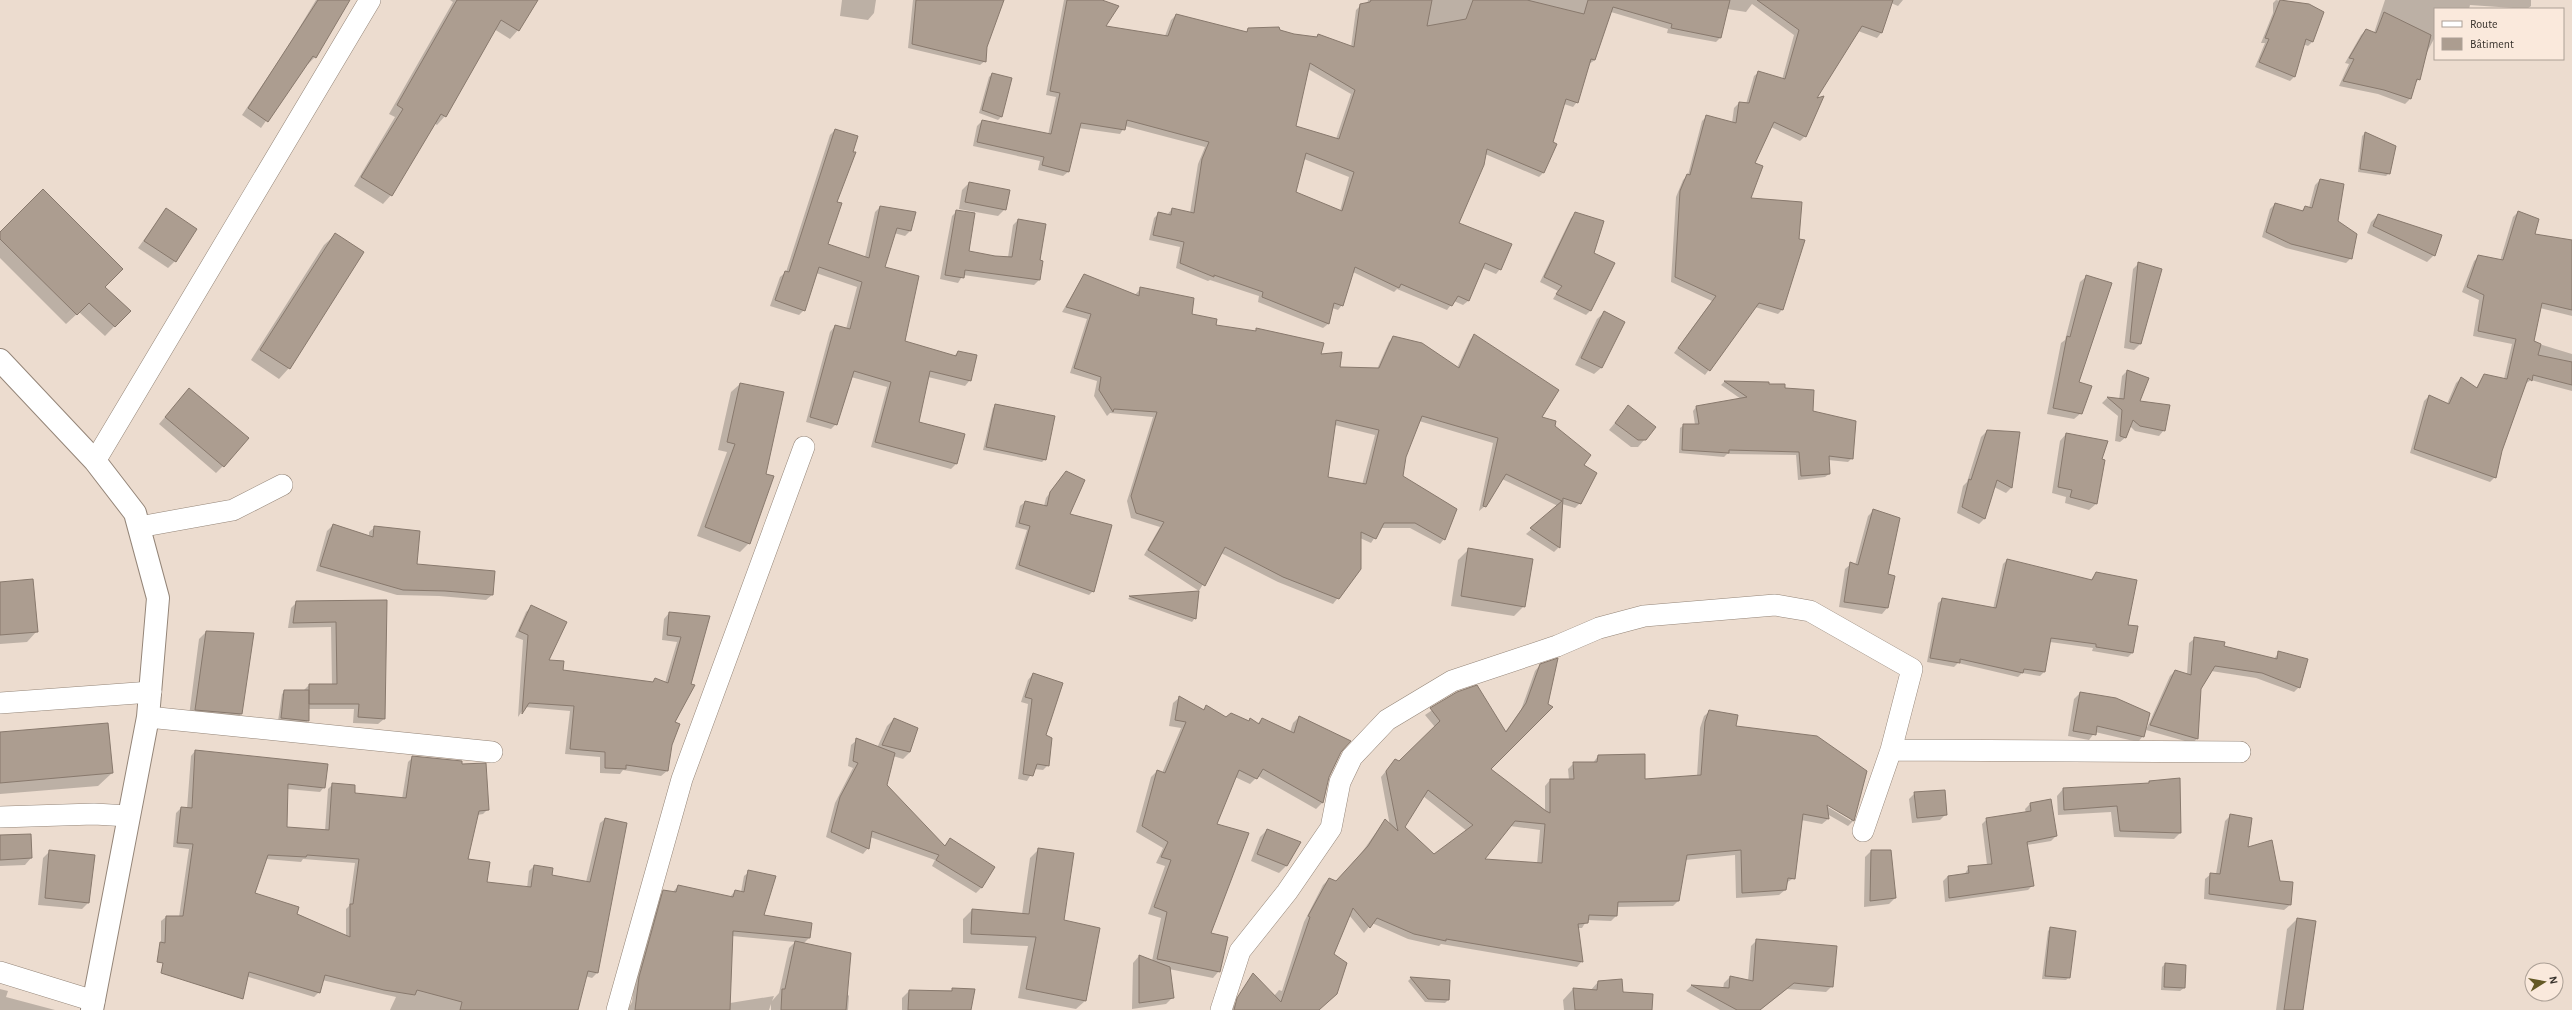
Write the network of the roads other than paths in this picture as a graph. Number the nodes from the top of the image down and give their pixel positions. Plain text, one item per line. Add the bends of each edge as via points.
1 (370, 0) edge
2 (0, 360) edge
3 (804, 447) dead end
4 (95, 461) junction
5 (282, 485) dead end
6 (139, 527) junction
7 (151, 692) junction
8 (0, 703) edge
9 (148, 717) junction
10 (1891, 750) junction
11 (492, 752) dead end
12 (2240, 752) dead end
13 (129, 816) junction
14 (0, 817) edge
15 (1863, 832) dead end
16 (0, 972) edge
17 (93, 1006) edge
18 (617, 1010) edge
19 (1221, 1010) edge

1 - 4 street
2 - 4 street
3 - 18 street via 682,779
4 - 6 street via 134,513
5 - 6 street via 233,510
6 - 7 street via 158,598
7 - 8 street
7 - 9 street
9 - 11 street
9 - 13 street
10 - 12 street
10 - 15 street
10 - 19 street via 1912,669 1810,612 1775,605 1644,616 1599,628 1557,646 1452,682 1387,720 1352,757 1340,782 1331,828 1240,951
13 - 14 street via 94,814
13 - 17 street
16 - 17 street

